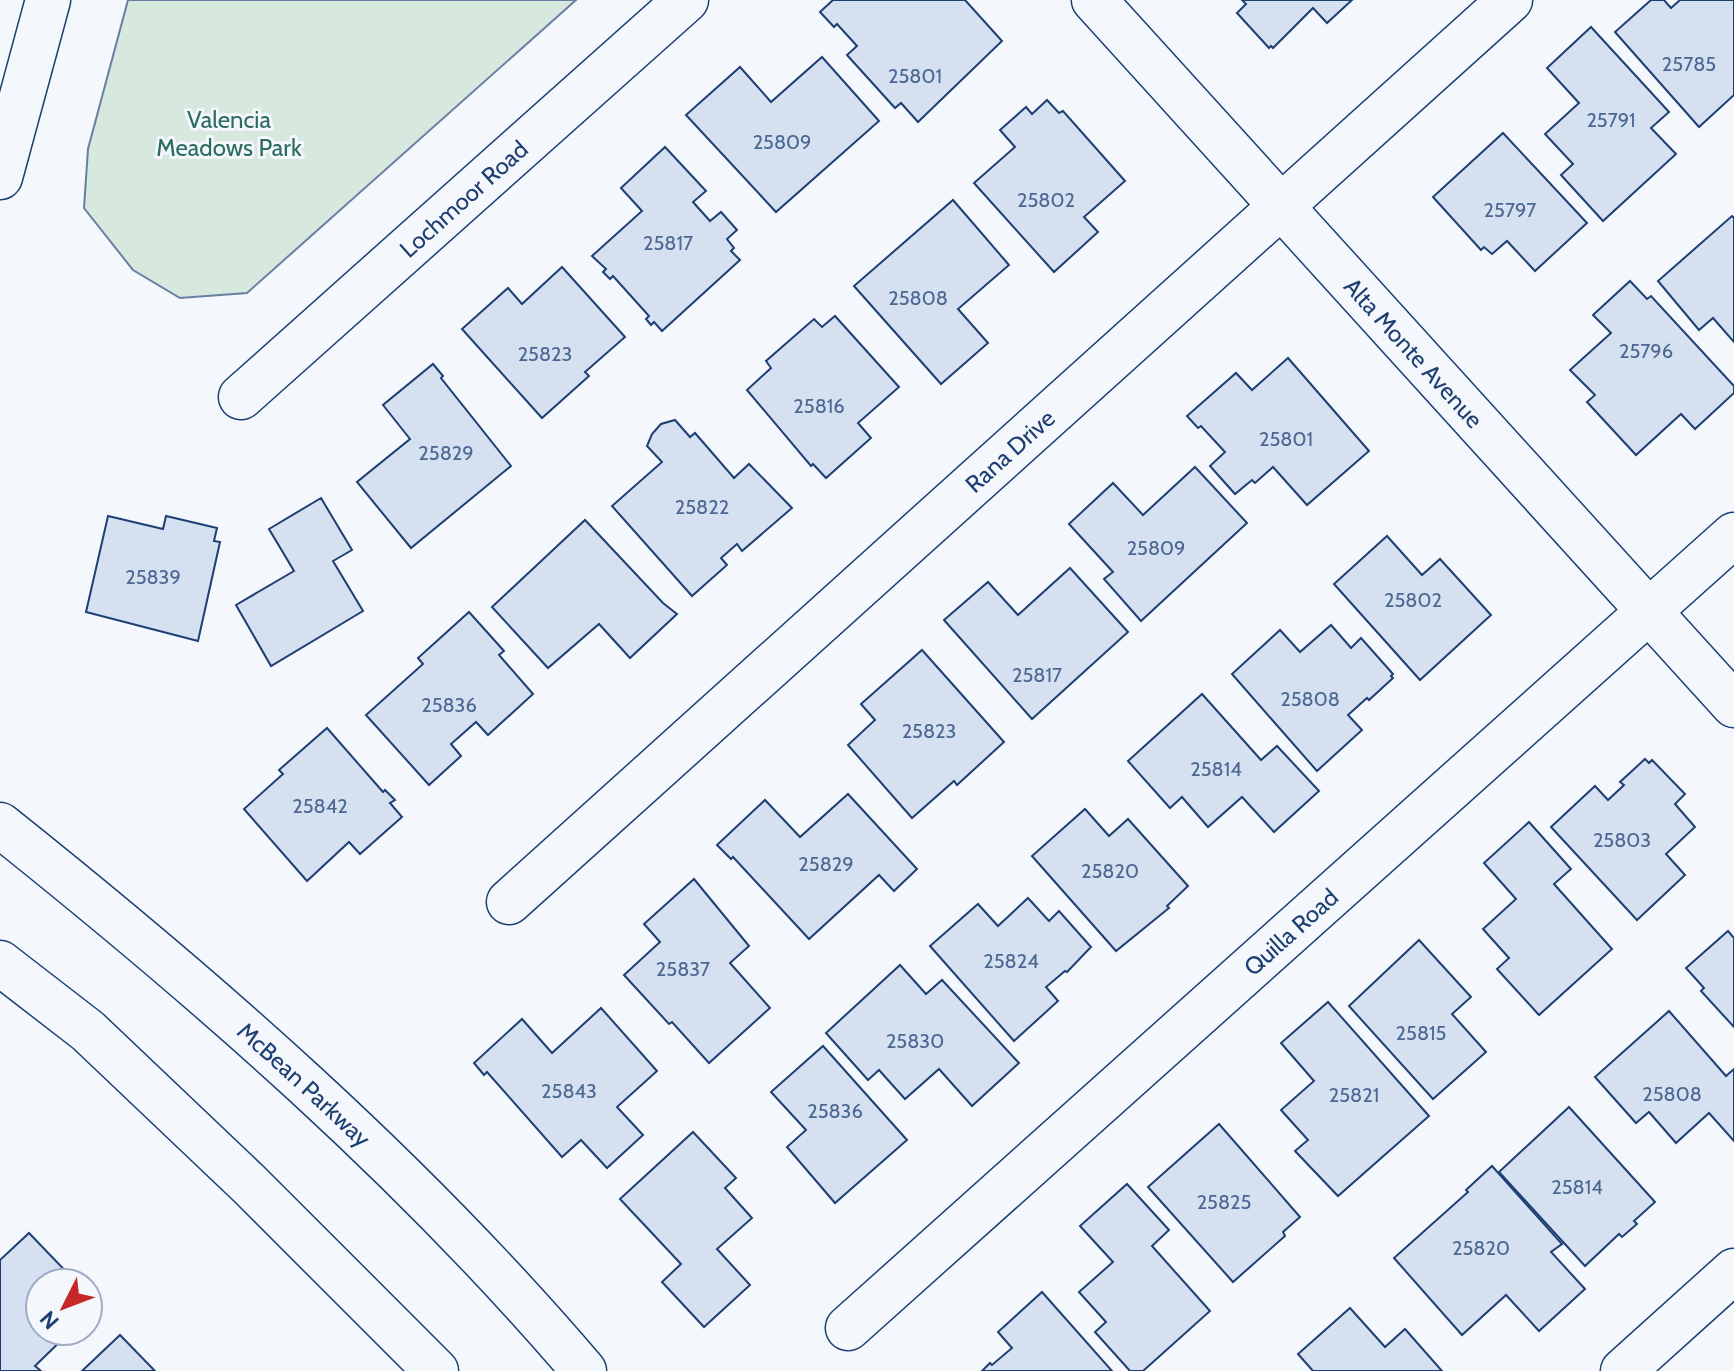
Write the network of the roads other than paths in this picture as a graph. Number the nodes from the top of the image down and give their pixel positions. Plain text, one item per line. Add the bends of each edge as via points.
1 (48, 0) edge
2 (686, 0) edge
3 (1094, 0) edge
4 (1510, 0) edge
5 (0, 177) edge
6 (1282, 206) junction
7 (241, 397) dead end
8 (1734, 535) edge
9 (1650, 611) junction
10 (1734, 705) edge
11 (0, 825) edge
12 (509, 902) dead end
13 (0, 963) edge
14 (1734, 1271) edge
15 (848, 1328) dead end
16 (436, 1371) edge
17 (584, 1371) edge
18 (1623, 1371) edge

1 - 5 street
2 - 7 street, Lochmoor Road
3 - 6 street, Alta Monte Avenue
4 - 6 street, Rana Drive
6 - 9 street, Alta Monte Avenue
6 - 12 street, Rana Drive
8 - 9 street, Quilla Road
9 - 10 street, Alta Monte Avenue
9 - 15 street, Quilla Road
11 - 17 street, McBean Parkway via 131,929 381,1154
13 - 16 street via 99,1042
14 - 18 street

